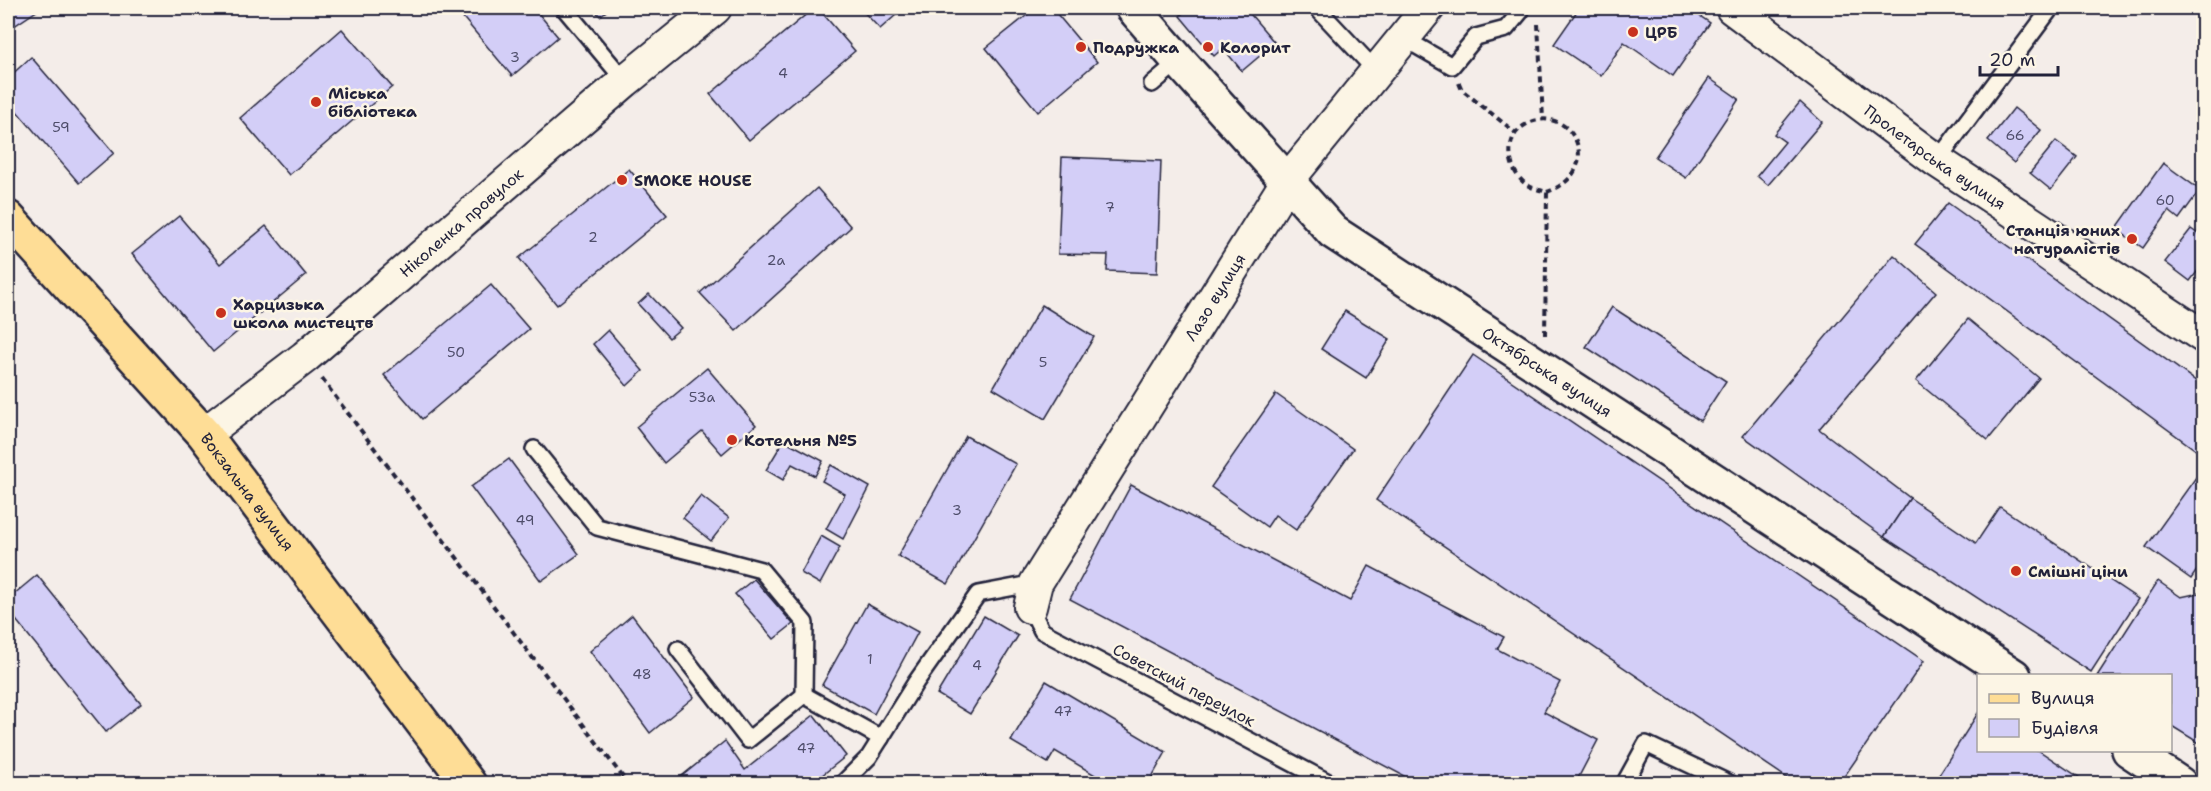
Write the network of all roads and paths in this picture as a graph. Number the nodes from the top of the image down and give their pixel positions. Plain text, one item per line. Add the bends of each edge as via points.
1 (564, 8) edge
2 (715, 8) edge
3 (1133, 8) edge
4 (1317, 8) edge
5 (1428, 8) edge
6 (1732, 8) edge
7 (2051, 8) edge
8 (1519, 9) edge
9 (1403, 38) junction
10 (1179, 62) junction
11 (1452, 66) junction
12 (1377, 72) junction
13 (625, 81) junction
14 (1152, 84) dead end
15 (1544, 119) junction
16 (1516, 133) junction
17 (1937, 160) junction
18 (1288, 180) junction
19 (1547, 192) junction
20 (8, 218) edge
21 (2204, 337) edge
22 (305, 357) junction
23 (1545, 369) junction
24 (204, 434) junction
25 (534, 448) dead end
26 (1033, 595) junction
27 (678, 649) dead end
28 (2012, 674) edge
29 (804, 695) junction
30 (881, 738) junction
31 (2132, 752) edge
32 (469, 783) edge
33 (628, 783) edge
34 (842, 783) edge
35 (1332, 783) edge
36 (1624, 783) edge
37 (1731, 783) edge
38 (2180, 783) edge

1 - 13 lane
2 - 13 street, Ніколенка провулок
3 - 10 main road, Октябрська вулиця
4 - 12 lane
5 - 9 street, Лазо вулиця
6 - 17 street, Пролетарська вулиця
7 - 17 lane
8 - 11 lane via 1506,28 1476,37
8 - 15 path via 1538,21
9 - 11 lane
9 - 12 street, Лазо вулиця
10 - 14 lane
10 - 18 main road, Октябрська вулиця
11 - 16 path via 1462,90
12 - 18 street, Лазо вулиця
13 - 22 street, Ніколенка провулок
15 - 16 path via 1531,122
15 - 19 path via 1567,129 1575,137 1579,152 1578,166 1571,178
16 - 19 path via 1510,152 1512,166 1529,187
17 - 21 street, Пролетарська вулиця
18 - 23 main road, Октябрська вулиця via 1333,232
18 - 26 street, Лазо вулиця
19 - 23 path
20 - 24 main road, Вокзальна вулиця
22 - 24 street, Ніколенка провулок
22 - 33 path
23 - 28 main road, Октябрська вулиця
24 - 32 main road, Вокзальна вулиця
25 - 29 lane via 597,527 761,570 805,623
26 - 30 lane via 978,594
26 - 35 lane, Советский переулок via 1042,631
27 - 29 lane via 748,740
29 - 30 lane
30 - 34 lane
31 - 38 main road
36 - 37 lane via 1646,744

